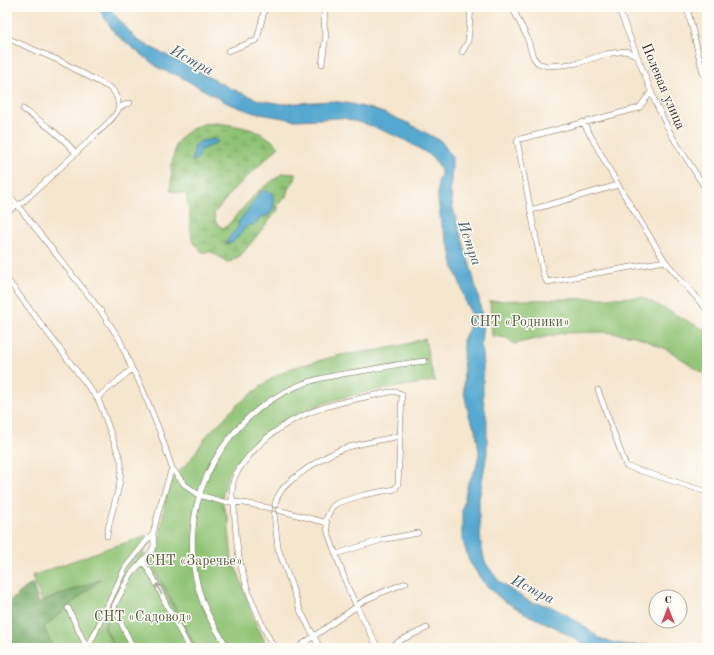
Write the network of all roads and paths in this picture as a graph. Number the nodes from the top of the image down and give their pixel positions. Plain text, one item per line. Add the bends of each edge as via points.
1 (265, 7) edge
2 (325, 7) edge
3 (471, 7) edge
4 (512, 7) edge
5 (618, 7) edge
6 (687, 7) edge
7 (7, 38) edge
8 (228, 51) dead end
9 (462, 52) dead end
10 (636, 55) junction
11 (322, 64) dead end
12 (707, 79) edge
13 (651, 92) junction
14 (130, 103) dead end
15 (23, 109) dead end
16 (118, 109) junction
17 (583, 122) junction
18 (76, 153) junction
19 (618, 185) junction
20 (7, 192) edge
21 (707, 192) edge
22 (16, 205) junction
23 (531, 210) junction
24 (7, 213) edge
25 (665, 261) junction
26 (7, 280) edge
27 (707, 310) edge
28 (425, 361) dead end
29 (132, 369) junction
30 (598, 390) dead end
31 (97, 398) junction
32 (400, 436) junction
33 (172, 468) junction
34 (707, 492) edge
35 (199, 495) junction
36 (234, 502) junction
37 (276, 510) junction
38 (326, 523) junction
39 (418, 533) dead end
40 (154, 534) junction
41 (107, 536) dead end
42 (336, 554) junction
43 (146, 557) junction
44 (406, 582) dead end
45 (356, 605) junction
46 (68, 608) dead end
47 (427, 628) dead end
48 (314, 636) junction
49 (87, 648) edge
50 (133, 648) edge
51 (189, 648) edge
52 (228, 648) edge
53 (274, 648) edge
54 (297, 648) edge
55 (320, 648) edge
56 (378, 648) edge
57 (389, 648) edge

1 - 8 street via 257,40
2 - 11 street via 326,34
3 - 9 street via 468,42
4 - 10 street via 527,37 533,57 538,63 547,66 578,63 625,51
5 - 10 street, Полевая улица
6 - 12 street via 703,73
7 - 16 street via 60,60 112,89 116,95
10 - 13 street, Полевая улица
13 - 17 street via 639,108
13 - 21 street, Полевая улица via 672,136
14 - 16 street
15 - 18 street via 54,130
16 - 18 street via 108,123
17 - 19 street
17 - 23 street via 517,140
18 - 22 street via 22,203
19 - 23 street
19 - 25 street
20 - 22 street
22 - 24 street
22 - 29 street via 100,310 120,340
23 - 25 street via 542,274 547,282
25 - 27 street
26 - 31 street
28 - 35 street via 312,381 281,394 242,422 218,453
29 - 31 street
29 - 33 street via 160,432
30 - 34 street via 626,466
31 - 41 street via 122,467
32 - 36 street via 402,394 396,392 338,403 301,416 266,439 241,465 233,480
32 - 37 street via 343,449 313,464 284,486 278,496
32 - 38 street via 398,484 395,489 336,503
33 - 35 street via 184,484
33 - 40 street
35 - 36 street
35 - 52 street via 193,526 196,578 206,609
36 - 37 street via 270,508 271,512
36 - 53 street via 239,558 248,590
37 - 38 street
37 - 48 street via 278,548 301,612
38 - 42 street
39 - 42 street via 381,540
40 - 43 street via 154,546
40 - 49 street via 125,568
42 - 45 street
43 - 50 street via 131,574 114,606
51 -> 43 street via 144,563
44 - 45 street
45 - 48 street
45 - 56 street
46 - 49 street
47 - 57 street
48 - 54 street
48 - 55 street

